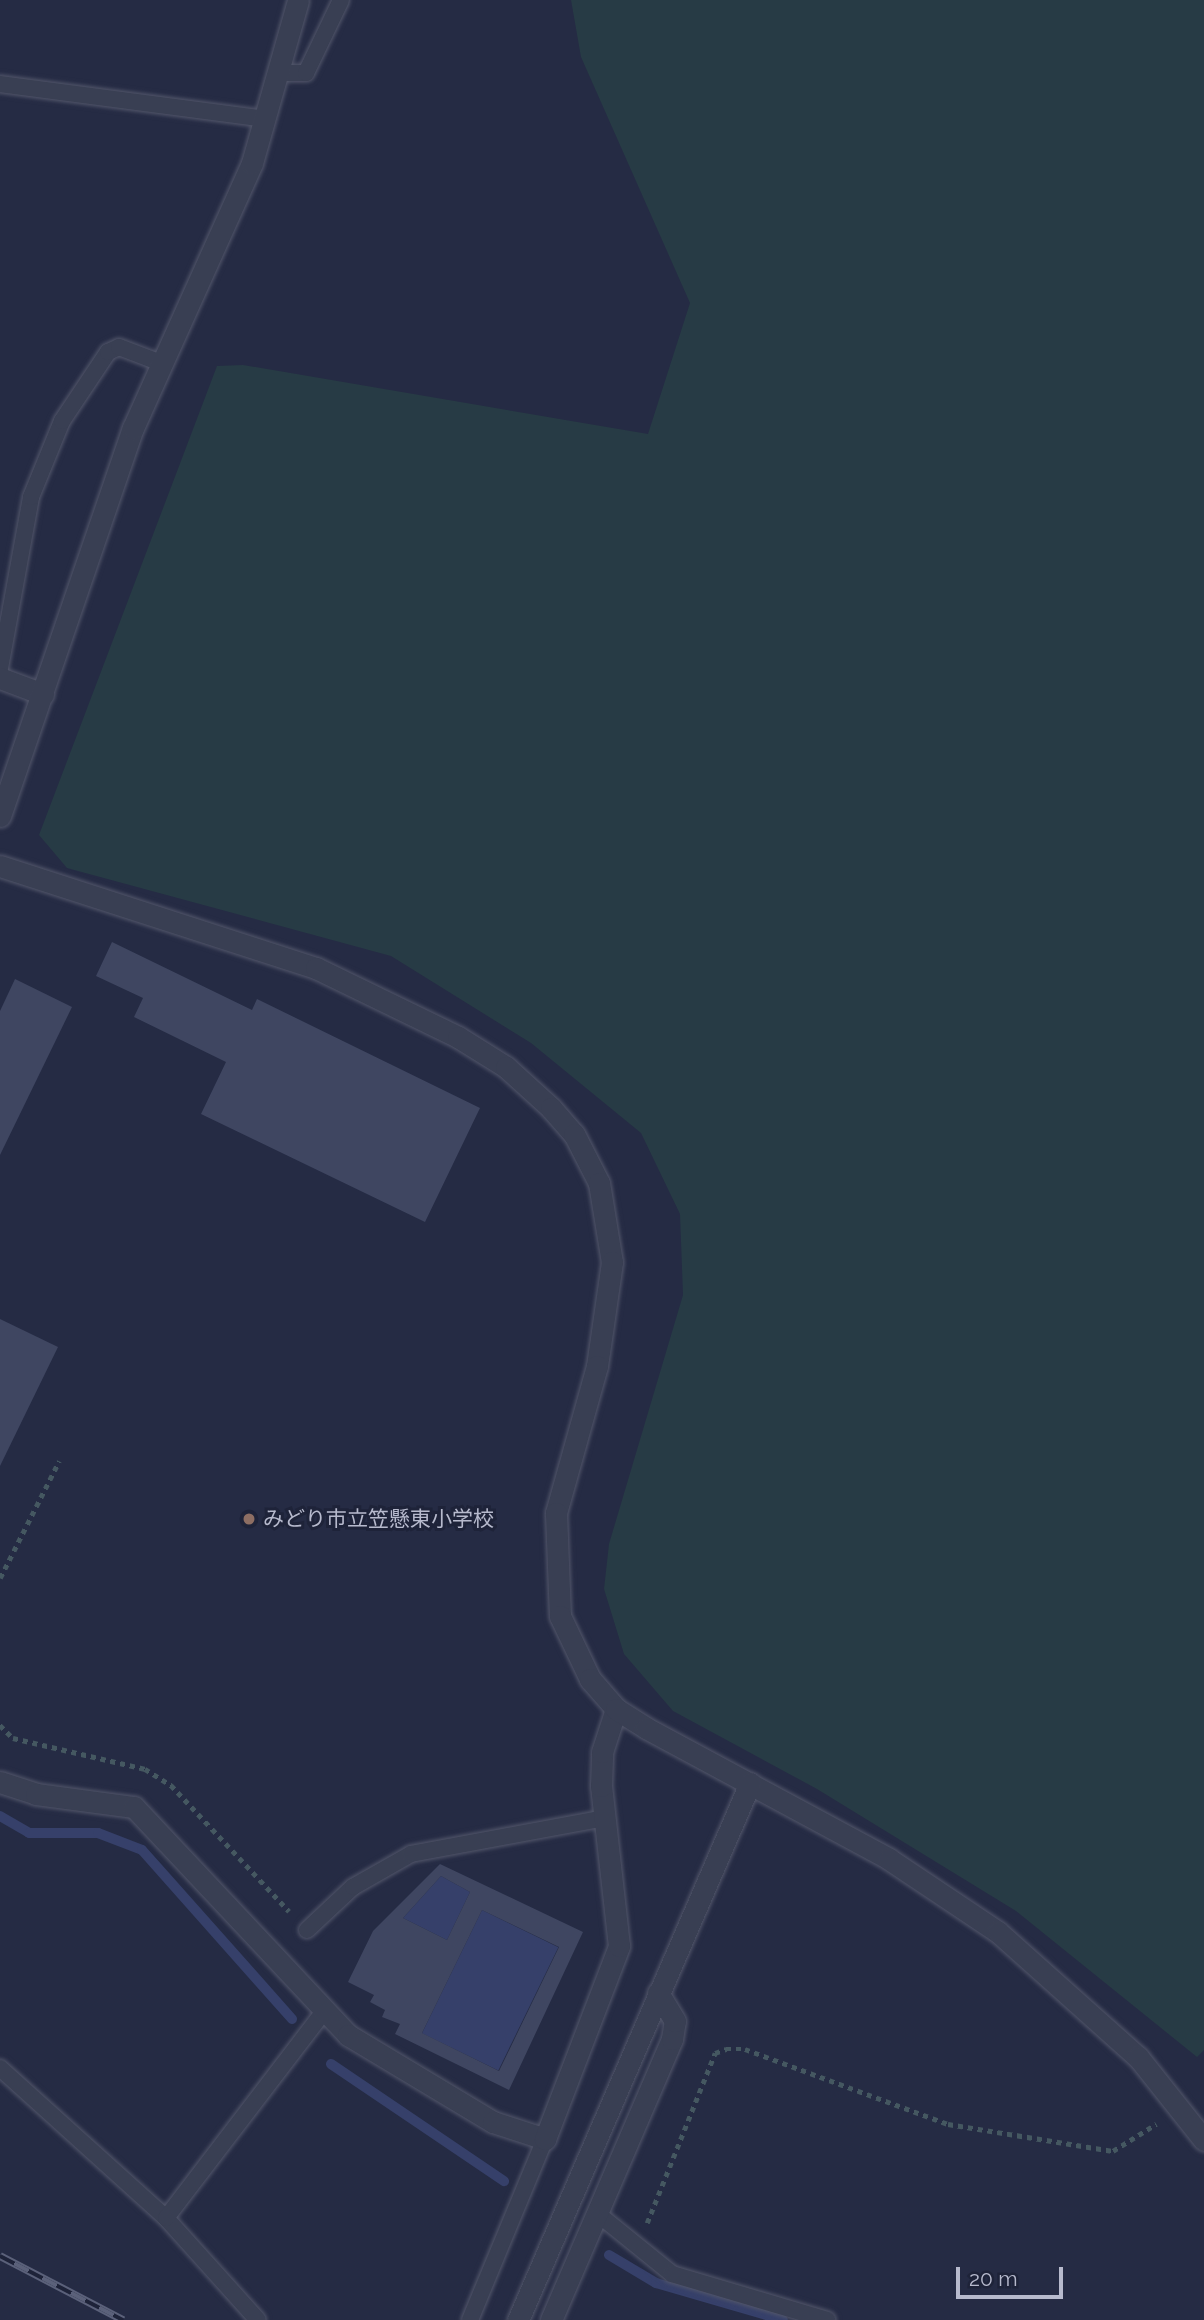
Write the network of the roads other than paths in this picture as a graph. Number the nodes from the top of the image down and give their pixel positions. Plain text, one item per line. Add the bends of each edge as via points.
1 (298, 0) edge
2 (341, 0) edge
3 (280, 74) junction
4 (0, 84) edge
5 (266, 119) junction
6 (161, 363) junction
7 (0, 668) edge
8 (0, 678) edge
9 (43, 694) junction
10 (0, 816) edge
11 (0, 866) edge
12 (616, 1709) junction
13 (0, 1782) edge
14 (750, 1783) junction
15 (605, 1818) junction
16 (307, 1930) dead end
17 (658, 1993) junction
18 (324, 2010) junction
19 (0, 2068) edge
20 (544, 2139) junction
21 (1204, 2140) edge
22 (598, 2214) junction
23 (166, 2218) junction
24 (258, 2320) edge
25 (470, 2320) edge
26 (518, 2320) edge
27 (551, 2320) edge
28 (827, 2320) edge

1 - 3 street
2 - 3 lane via 306,73
3 - 5 street
4 - 5 lane
5 - 6 street via 235,205
6 - 7 lane via 118,347 108,352 62,421 31,497
6 - 9 street
8 - 9 street
9 - 10 street
11 - 12 street via 303,964 400,1007 506,1067 574,1134 599,1183 612,1262 597,1366 556,1513 554,1585 572,1649
12 - 14 street
12 - 15 street via 602,1752
13 - 18 street via 142,1812
14 - 17 street
14 - 21 street via 889,1859 998,1932 1089,2008
15 - 16 lane via 411,1854 353,1887
15 - 20 street via 619,1946
17 - 22 street via 675,2021 672,2039
17 - 26 street
18 - 20 street via 380,2058 493,2122
18 - 23 lane
19 - 23 lane
20 - 25 lane
22 - 27 street
22 - 28 lane via 672,2274
23 - 24 lane

